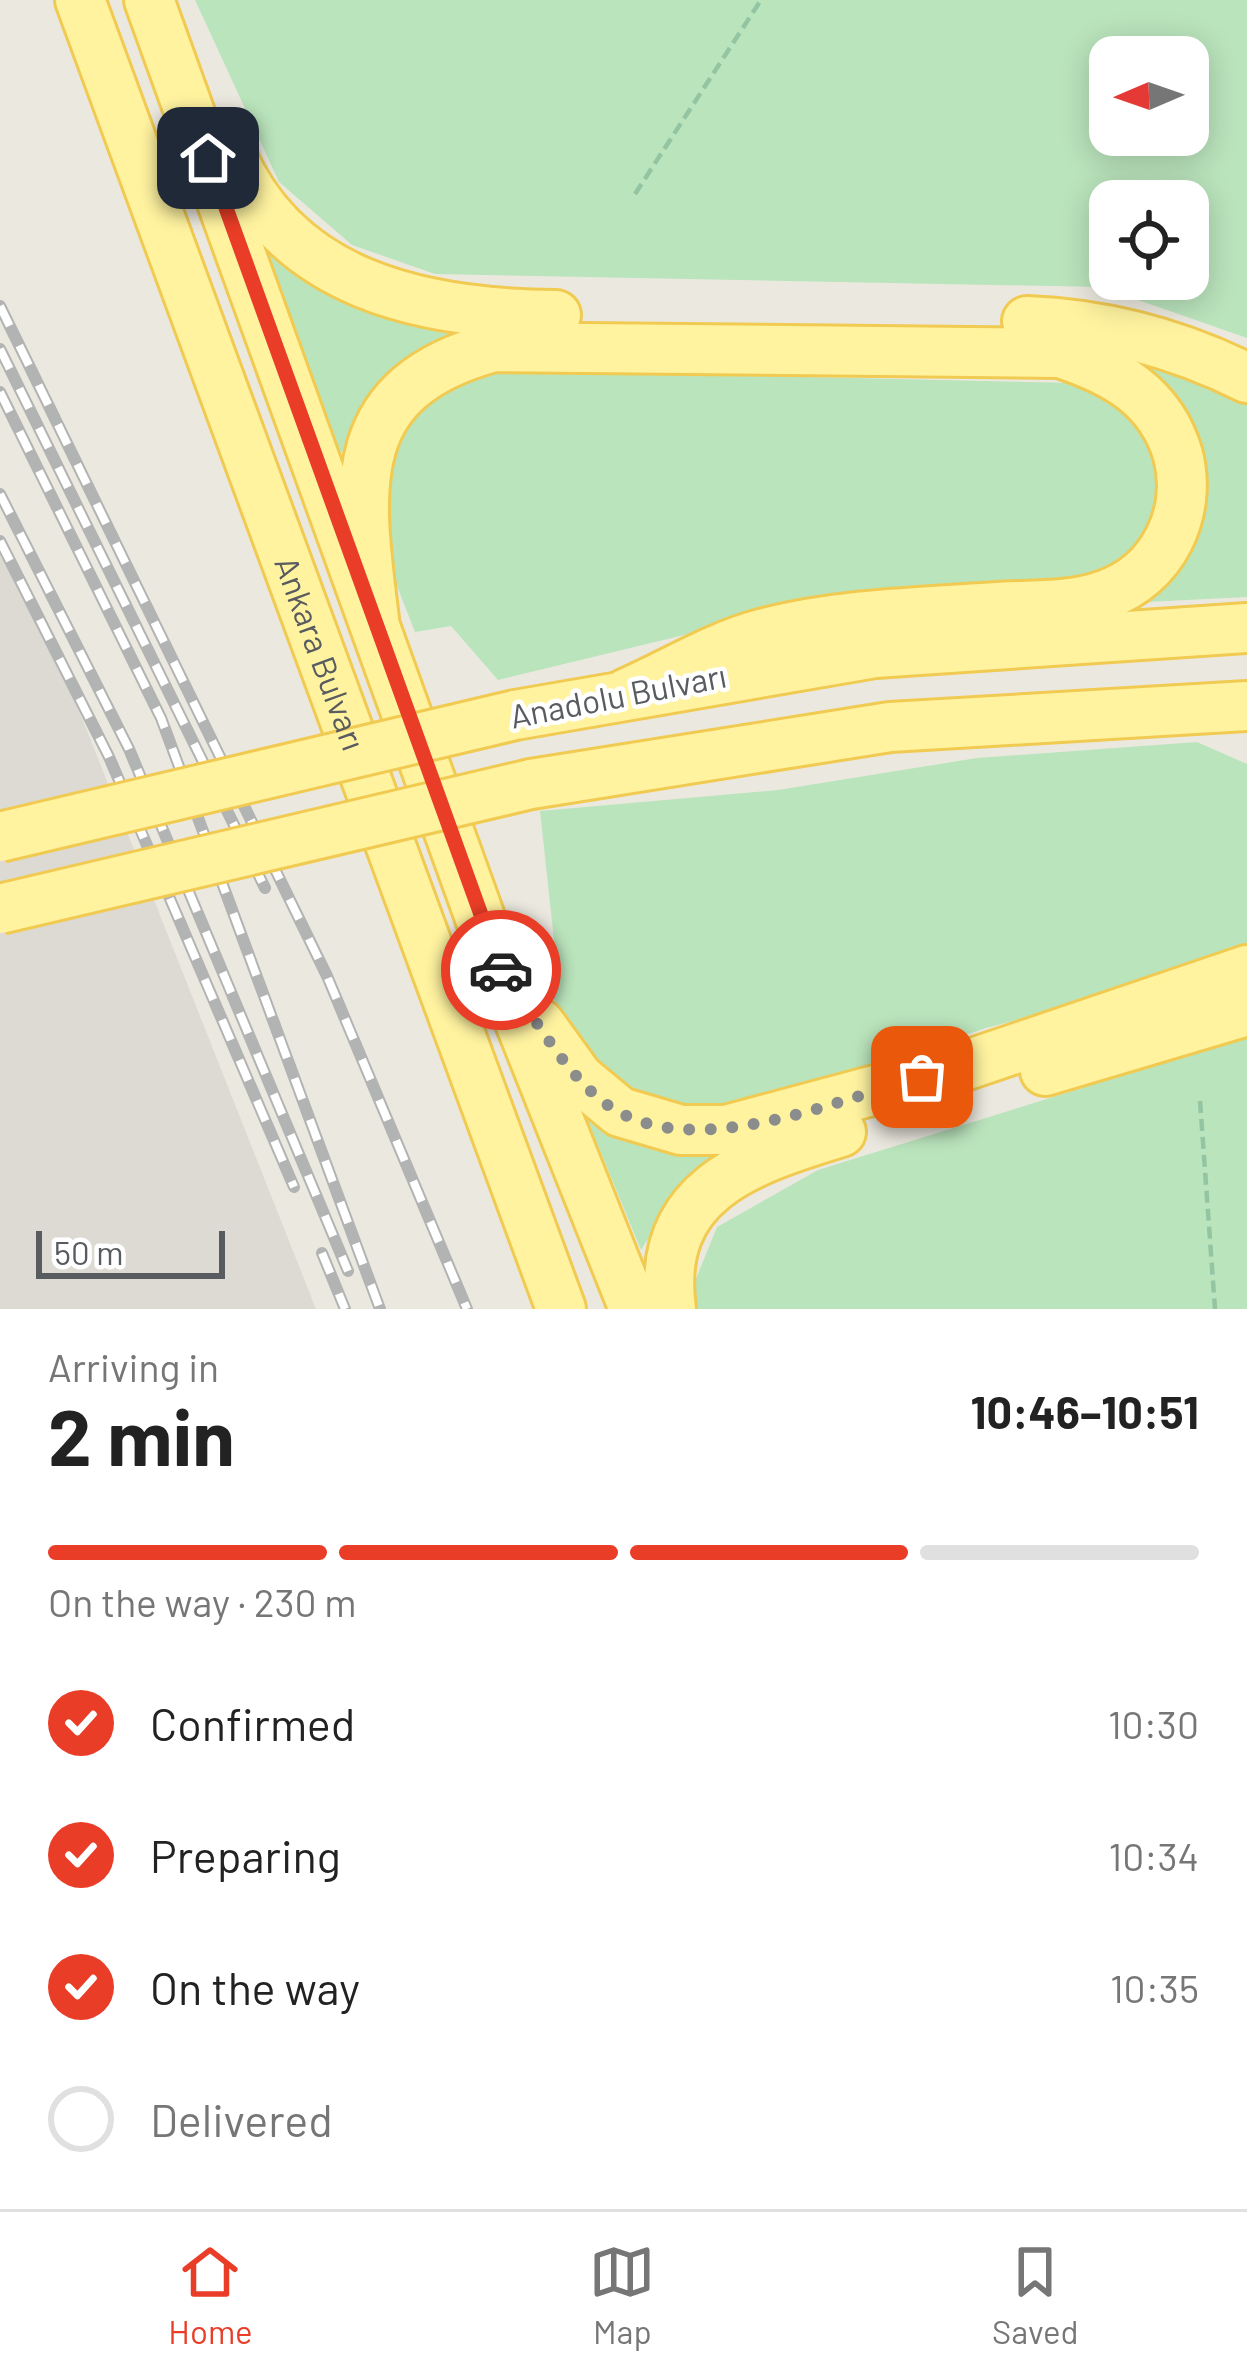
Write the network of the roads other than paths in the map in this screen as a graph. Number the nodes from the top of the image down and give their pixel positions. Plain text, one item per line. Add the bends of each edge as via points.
1 (54, 0) edge
2 (80, 0) edge
3 (149, 0) edge
4 (172, 0) edge
5 (141, 168) junction
6 (1247, 379) edge
7 (374, 619) junction
8 (1247, 628) edge
9 (627, 693) junction
10 (1247, 706) edge
11 (1247, 732) edge
12 (626, 766) junction
13 (0, 836) edge
14 (0, 909) edge
15 (496, 962) junction
16 (1247, 970) edge
17 (1247, 1011) edge
18 (561, 1309) edge
19 (634, 1309) edge
20 (671, 1309) edge

1 - 5 main road
2 - 5 main road, Ankara Bulvarı
3 - 7 main road, Ankara Bulvarı
4 - 6 main road via 250,195 312,253 386,294 508,315 1035,321 1116,332 1203,356
5 - 18 main road, Ankara Bulvarı
7 - 9 main road via 361,498 370,440 412,383 439,364 494,347 1060,353 1131,383 1174,442 1183,497 1174,532 1156,562 1104,596 758,634
7 - 15 main road, Ankara Bulvarı
8 - 9 main road, Anadolu Bulvarı via 875,652
9 - 13 main road, Anadolu Bulvarı, bridge
10 - 12 main road via 890,727
11 - 12 main road via 1174,730 927,752 770,777
12 - 14 main road, bridge
15 - 16 main road via 596,1097 642,1123 704,1131 961,1066
15 - 19 main road, Ankara Bulvarı
17 - 20 main road via 773,1153 730,1174 676,1233 666,1273

